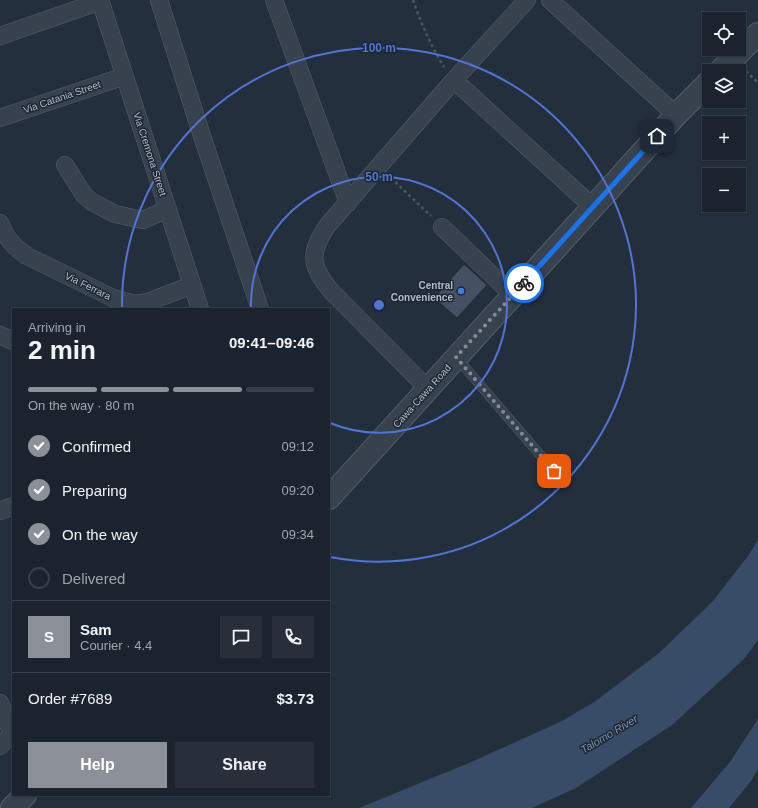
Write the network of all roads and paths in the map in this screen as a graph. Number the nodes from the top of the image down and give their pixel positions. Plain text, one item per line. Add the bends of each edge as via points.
1 (100, 0) edge
2 (159, 0) edge
3 (274, 0) edge
4 (413, 0) edge
5 (526, 0) edge
6 (550, 0) edge
7 (758, 34) edge
8 (0, 36) edge
9 (727, 64) edge
10 (125, 76) junction
11 (454, 80) junction
12 (702, 89) edge
13 (676, 115) junction
14 (0, 118) edge
15 (65, 165) dead end
16 (379, 166) junction
17 (348, 203) junction
18 (593, 207) junction
19 (168, 209) junction
20 (0, 223) edge
21 (442, 227) joint
22 (192, 285) junction
23 (513, 296) junction
24 (200, 308) edge
25 (260, 308) edge
26 (0, 335) edge
27 (12, 341) edge
28 (456, 357) junction
29 (428, 389) junction
30 (554, 471) dead end
31 (331, 490) edge
32 (0, 703) edge
33 (12, 732) edge
34 (12, 735) edge
35 (0, 746) edge
36 (25, 796) edge
37 (0, 803) edge
38 (2, 808) edge
39 (12, 808) edge

1 - 8 street
1 - 10 street, Via Cremona Street
2 - 25 street
3 - 17 street
4 - 11 path via 434,51
5 - 11 street
6 - 13 street
7 - 9 street
10 - 14 street, Via Catania Street
10 - 19 street, Via Cremona Street
11 - 16 street
11 - 18 street
12 - 13 street, Cawa-Cawa Road
13 - 18 street, Cawa-Cawa Road
15 - 19 street via 84,195 115,214 143,220
16 - 17 street
16 - 21 path
17 - 29 street via 321,236 314,258 317,271 331,291
18 - 23 street, Cawa-Cawa Road
19 - 22 street, Via Cremona Street
20 - 22 street, Via Ferrara via 16,248 112,298 134,304 148,302
21 - 23 street
22 - 24 street, Via Cremona Street
23 - 28 street, Cawa-Cawa Road
26 - 27 street
28 - 29 street, Cawa-Cawa Road
28 - 30 lane
29 - 31 street, Cawa-Cawa Road
32 - 33 street
34 - 35 street
36 - 39 street
37 - 38 street

